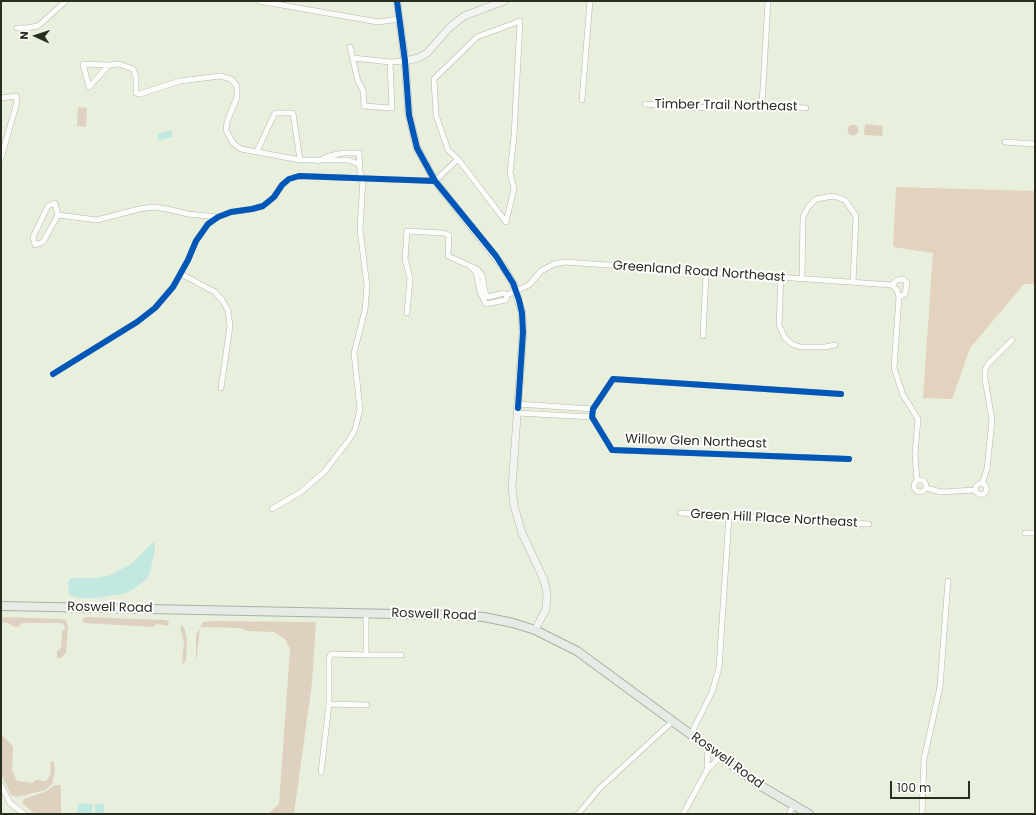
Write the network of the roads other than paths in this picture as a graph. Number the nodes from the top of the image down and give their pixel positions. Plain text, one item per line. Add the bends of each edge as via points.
1 (66, 1) edge
2 (259, 1) edge
3 (397, 1) edge
4 (504, 1) edge
5 (590, 1) edge
6 (768, 1) edge
7 (400, 19) junction
8 (17, 28) dead end
9 (350, 47) dead end
10 (352, 58) junction
11 (405, 61) junction
12 (390, 62) junction
13 (109, 65) junction
14 (1, 98) edge
15 (582, 100) dead end
16 (645, 104) dead end
17 (762, 104) junction
18 (806, 108) dead end
19 (1005, 142) dead end
20 (1035, 144) edge
21 (257, 151) junction
22 (1, 158) edge
23 (458, 159) junction
24 (300, 160) junction
25 (318, 161) junction
26 (359, 164) junction
27 (363, 178) junction
28 (435, 181) junction
29 (58, 215) junction
30 (218, 217) junction
31 (706, 273) junction
32 (181, 274) junction
33 (781, 277) junction
34 (802, 279) junction
35 (853, 282) junction
36 (892, 285) junction
37 (516, 291) junction
38 (899, 297) junction
39 (407, 313) dead end
40 (703, 336) dead end
41 (1012, 340) dead end
42 (835, 345) dead end
43 (53, 374) dead end
44 (220, 388) dead end
45 (841, 394) dead end
46 (518, 404) junction
47 (593, 409) junction
48 (518, 413) junction
49 (592, 417) junction
50 (849, 459) dead end
51 (917, 480) junction
52 (982, 484) junction
53 (926, 488) junction
54 (975, 490) junction
55 (272, 509) dead end
56 (680, 513) dead end
57 (729, 516) junction
58 (869, 524) dead end
59 (1024, 533) dead end
60 (1035, 533) edge
61 (948, 581) dead end
62 (1, 606) edge
63 (366, 613) junction
64 (535, 630) junction
65 (366, 655) junction
66 (401, 655) dead end
67 (329, 704) junction
68 (367, 705) dead end
69 (674, 721) junction
70 (691, 734) junction
71 (708, 747) junction
72 (721, 756) junction
73 (707, 770) junction
74 (321, 772) dead end
75 (1, 785) edge
76 (793, 806) junction
77 (24, 814) edge
78 (578, 814) edge
79 (683, 814) edge
80 (789, 814) edge
81 (809, 814) edge
82 (922, 814) edge

1 - 8 street via 38,26
2 - 7 street via 378,22
3 - 7 main road
4 - 11 main road via 464,16 427,52 418,58
5 - 15 street
6 - 17 street
7 - 11 main road
9 - 10 street
10 - 12 street
10 - 12 street via 364,106 392,108
11 - 12 street
11 - 28 main road via 412,133 420,157
13 - 13 street via 99,76 89,87 83,64
13 - 21 street via 119,64 133,69 136,93 140,94 180,81 220,76 231,79 237,86 237,97 226,130 233,143 241,149
14 - 22 street via 16,96 17,102
16 - 17 street, Timber Trail Northeast via 697,108
17 - 18 street, Timber Trail Northeast
19 - 20 street
21 - 24 street
21 - 24 street via 275,113 293,113
23 - 23 street via 506,222 514,189 510,173 520,21 477,37 434,79 436,115 448,150
23 - 28 street
24 - 25 street
25 - 26 street via 348,160
25 - 26 street via 343,153 359,154
26 - 27 street
27 - 28 street
27 - 30 street via 293,177 284,182 274,197 263,206
27 - 55 street via 360,229 368,286 354,353 354,369 360,399 358,421 349,440 325,471 301,492
28 - 37 main road via 496,256
29 - 29 street via 44,242 35,244 33,237 48,206 55,203
29 - 30 street via 97,220 153,207
30 - 32 street via 200,232
31 - 33 street, Greenland Road Northeast
31 - 37 street, Greenland Road Northeast via 560,262 548,267 529,285
31 - 40 street
32 - 43 street via 164,299 143,318
32 - 44 street via 214,292 228,310 230,326
33 - 34 street, Greenland Road Northeast
33 - 42 street via 779,325 785,338 800,347
34 - 35 street, Greenland Road Northeast
34 - 35 street via 803,217 816,199 834,196 845,200 856,216
35 - 36 street, Greenland Road Northeast
36 - 38 street
36 - 38 street, Greenland Road Northeast via 903,279 907,283 905,294
37 - 39 street, Greenland Road Northeast via 507,295 504,293 488,297 482,276 477,269 448,256 449,235 407,231 405,259 410,278
37 - 46 main road via 522,313 523,332
38 - 51 street via 893,361 903,395 918,419 915,454
41 - 52 street via 985,370 984,379 992,420 987,469
45 - 47 street via 613,379
46 - 47 street
46 - 48 main road
47 - 49 street
48 - 49 street
48 - 64 main road via 512,495 522,533 544,580 547,593 546,609
49 - 50 street, Willow Glen Northeast via 612,450
51 - 53 street via 924,482
51 - 53 street via 913,486 916,492 923,492
52 - 54 street
52 - 54 street via 986,492 980,495
53 - 54 street via 942,492
56 - 57 street, Green Hill Place Northeast
57 - 58 street, Green Hill Place Northeast
57 - 70 street via 719,668 712,692
59 - 60 street
61 - 82 street via 940,687 924,759
62 - 63 main road, Roswell Road
63 - 64 main road, Roswell Road via 484,617
63 - 65 street
64 - 69 main road, Roswell Road via 577,651
65 - 66 street
65 - 67 street via 331,654
67 - 68 street
67 - 74 street
69 - 70 main road, Roswell Road
69 - 78 street via 600,788
70 - 71 main road, Roswell Road
71 - 72 main road, Roswell Road
71 - 73 street
72 - 73 street
72 - 76 main road, Roswell Road
73 - 79 street
75 - 77 street via 10,803
76 - 80 street
76 - 81 main road, Roswell Road

